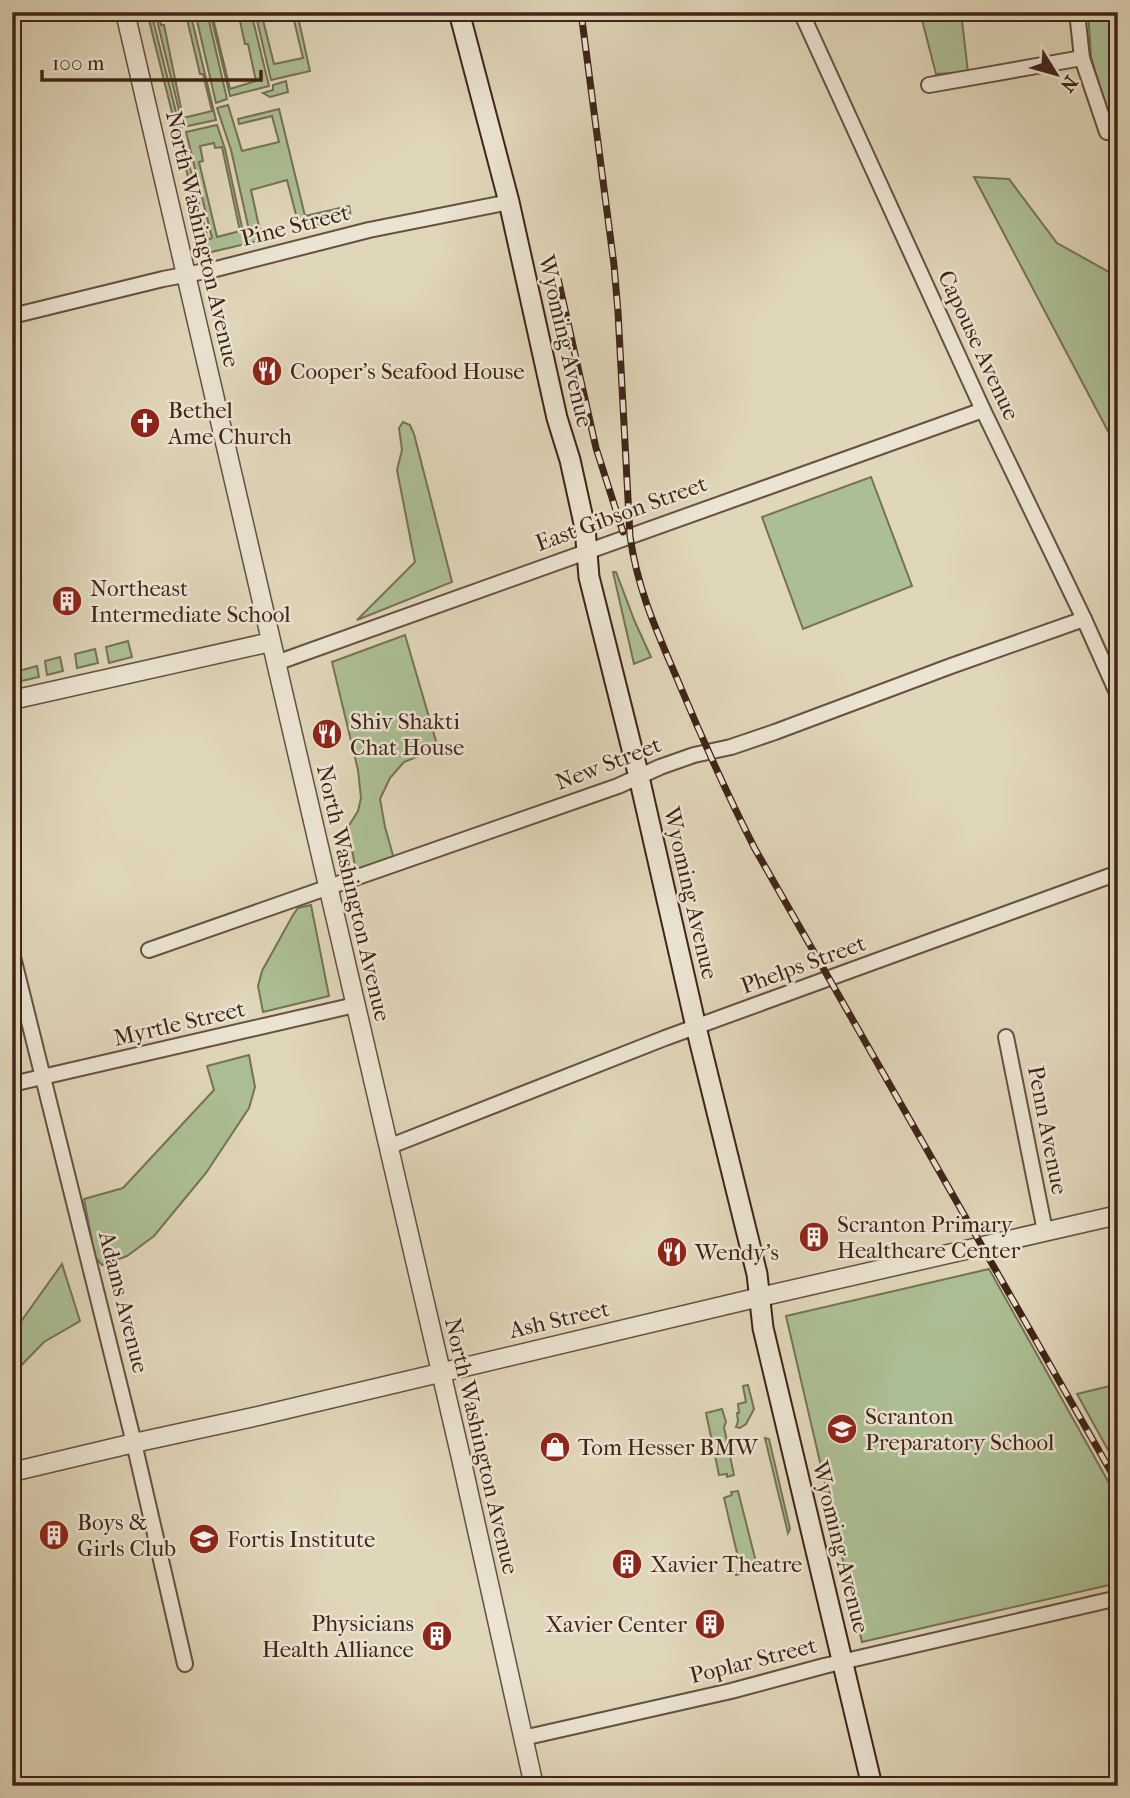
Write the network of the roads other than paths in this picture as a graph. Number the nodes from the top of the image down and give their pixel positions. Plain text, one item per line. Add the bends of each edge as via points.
1 (459, 12) edge
2 (801, 12) edge
3 (1077, 12) edge
4 (122, 16) edge
5 (1082, 58) junction
6 (929, 85) dead end
7 (1107, 132) dead end
8 (509, 202) junction
9 (186, 275) junction
10 (12, 316) edge
11 (983, 410) junction
12 (587, 551) junction
13 (1084, 619) junction
14 (271, 642) junction
15 (276, 663) junction
16 (1118, 695) edge
17 (12, 700) edge
18 (639, 776) junction
19 (1118, 873) edge
20 (328, 887) junction
21 (149, 950) dead end
22 (12, 953) edge
23 (355, 1005) junction
24 (696, 1027) junction
25 (1006, 1037) dead end
26 (43, 1077) junction
27 (12, 1084) edge
28 (388, 1147) junction
29 (1118, 1215) edge
30 (1045, 1231) junction
31 (760, 1297) junction
32 (440, 1372) junction
33 (134, 1443) junction
34 (12, 1472) edge
35 (1118, 1598) edge
36 (843, 1661) junction
37 (185, 1664) dead end
38 (523, 1738) junction
39 (534, 1786) edge
40 (872, 1786) edge

1 - 8 main road, Wyoming Avenue
2 - 11 street, Capouse Avenue
3 - 5 street
4 - 9 street, North Washington Avenue
5 - 6 street
5 - 7 street
8 - 9 street, Pine Street via 369,230
8 - 12 main road, Wyoming Avenue via 586,528
9 - 10 street, Pine Street
9 - 14 street, North Washington Avenue
11 - 12 street, East Gibson Street
11 - 13 street, Capouse Avenue
12 - 15 street, East Gibson Street
12 - 18 main road, Wyoming Avenue via 589,577
13 - 16 street, Capouse Avenue
13 - 18 street, New Street via 775,732
14 - 15 street, North Washington Avenue
14 - 17 street
15 - 20 street, North Washington Avenue
18 - 20 street, New Street
18 - 24 main road, Wyoming Avenue
19 - 24 street, Phelps Street
20 - 21 street, New Street
20 - 23 street, North Washington Avenue
22 - 26 street, Adams Avenue
23 - 26 street, Myrtle Street
23 - 28 street, North Washington Avenue
24 - 28 street, Phelps Street
24 - 31 main road, Wyoming Avenue
25 - 30 street, Penn Avenue
26 - 27 street, Myrtle Street
26 - 33 street, Adams Avenue
28 - 32 street, North Washington Avenue
29 - 30 street, Ash Street
30 - 31 street, Ash Street
31 - 32 street, Ash Street
31 - 36 main road, Wyoming Avenue via 763,1328
32 - 33 street, Ash Street
32 - 38 street, North Washington Avenue
33 - 34 street, Ash Street
33 - 37 street, Adams Avenue
35 - 36 street, Poplar Street
36 - 38 street, Poplar Street
36 - 40 main road, Wyoming Avenue
38 - 39 street, North Washington Avenue

